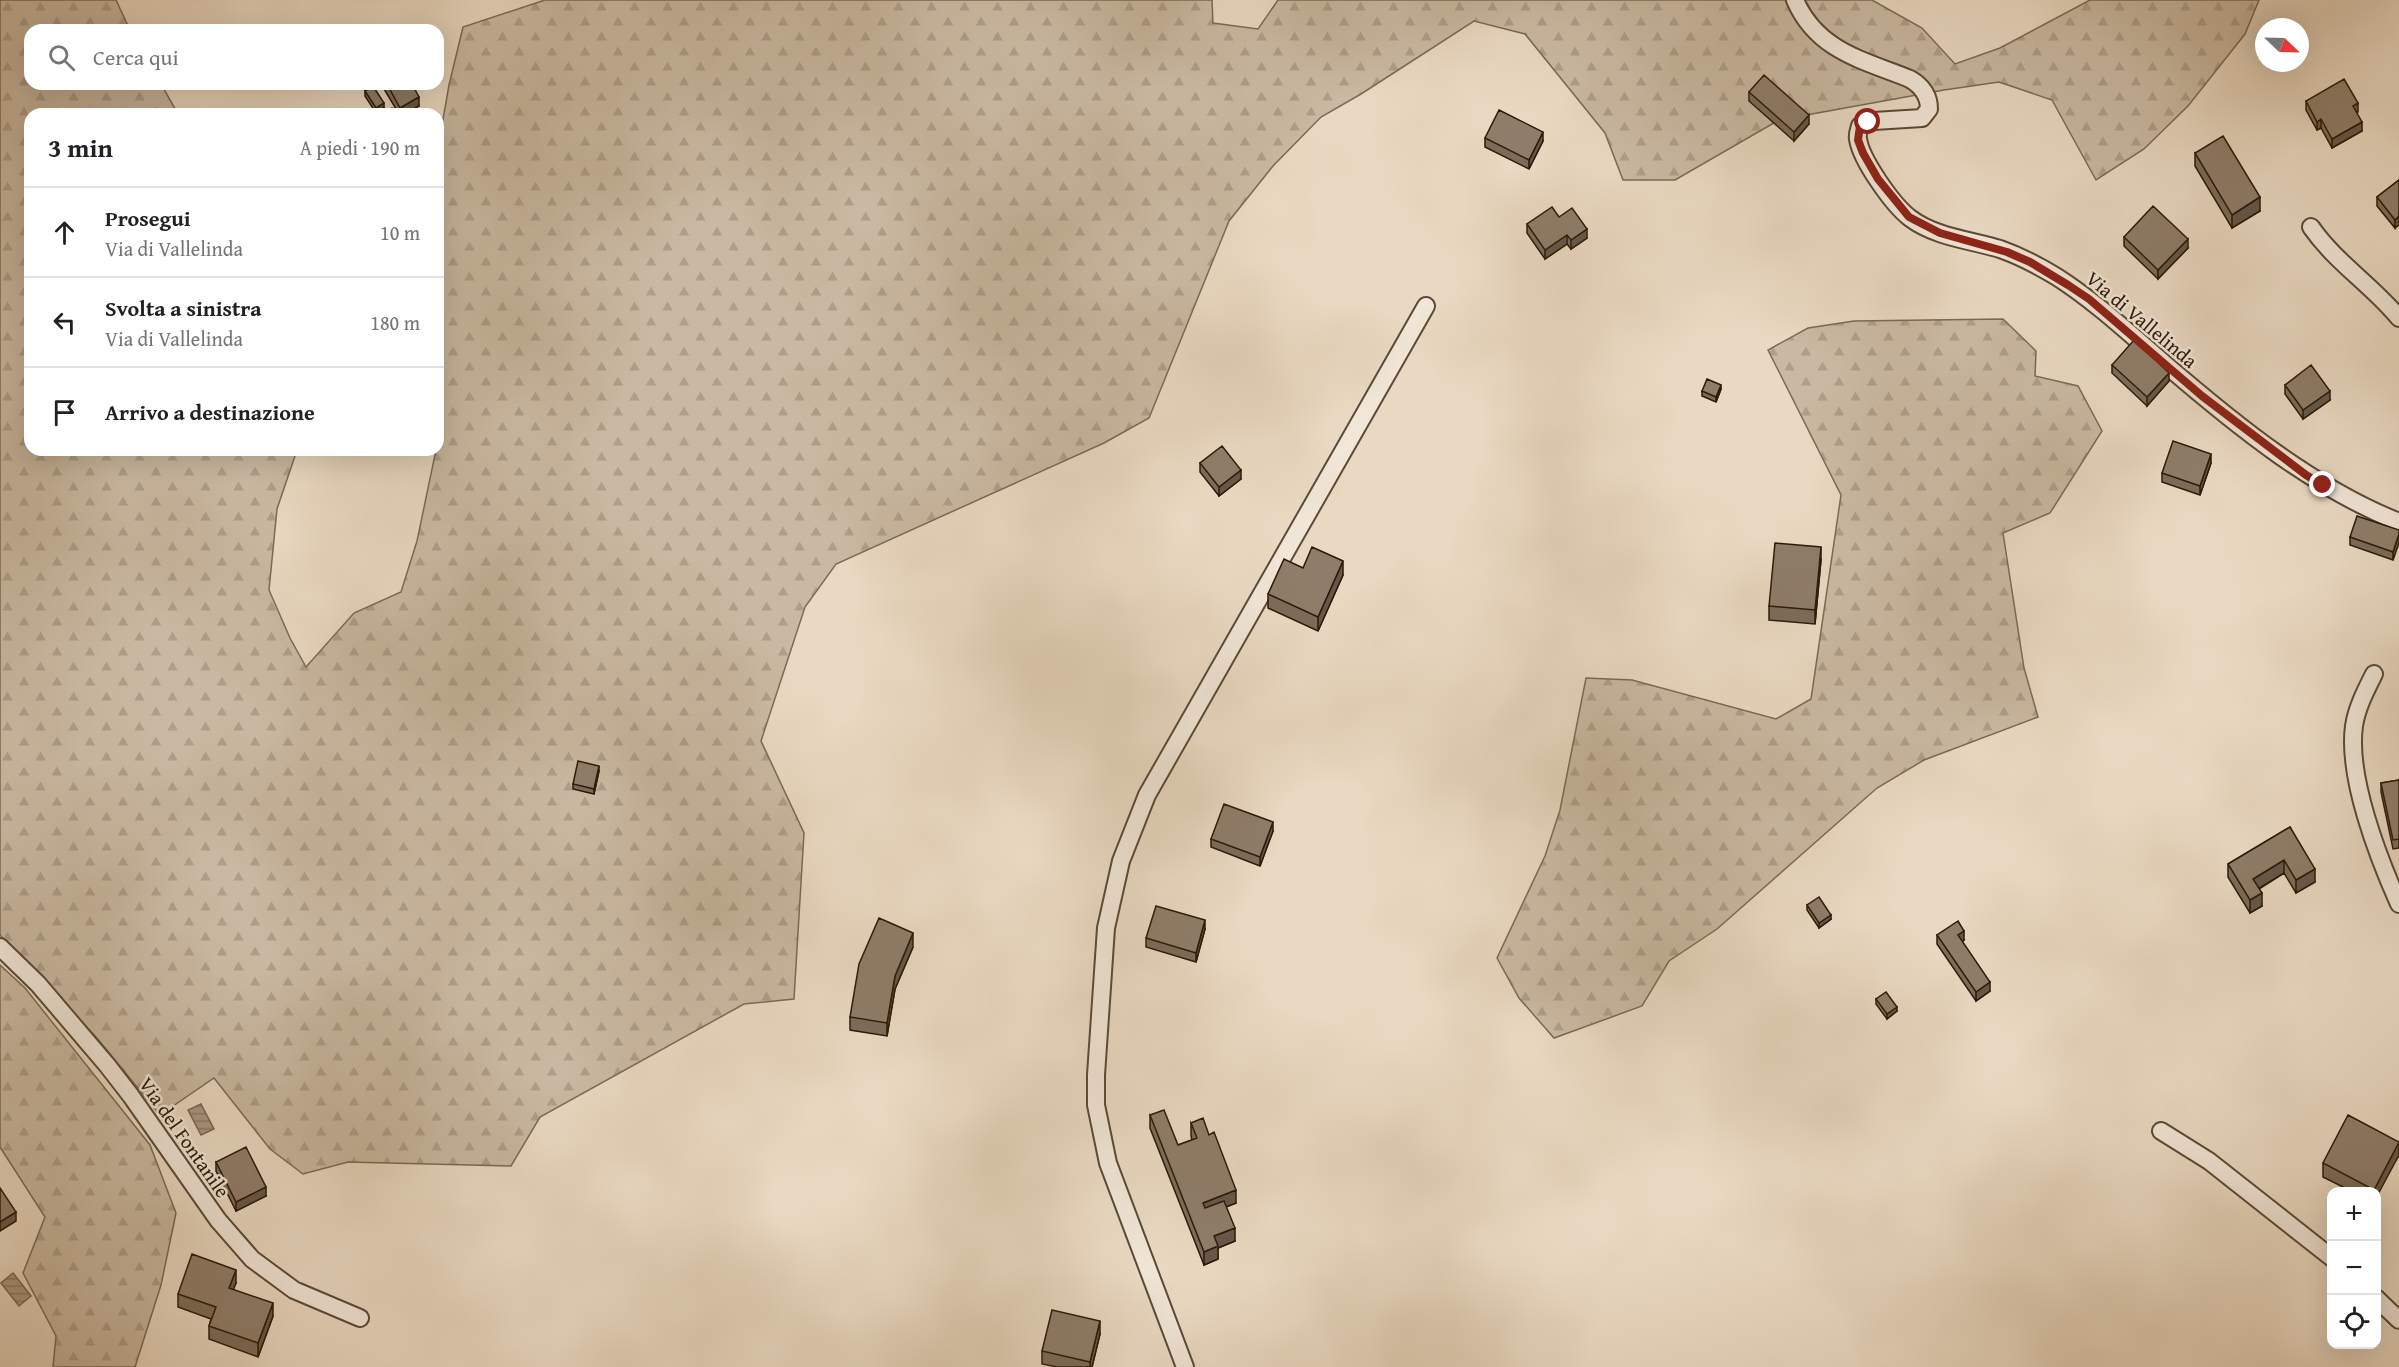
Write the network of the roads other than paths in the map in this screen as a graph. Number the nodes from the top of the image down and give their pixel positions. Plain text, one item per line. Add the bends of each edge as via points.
1 (1795, 0) edge
2 (2311, 227) dead end
3 (1426, 306) dead end
4 (2399, 318) edge
5 (2399, 522) edge
6 (2373, 674) dead end
7 (2399, 904) edge
8 (0, 947) edge
9 (2161, 1131) dead end
10 (2327, 1255) edge
11 (2381, 1303) edge
12 (360, 1318) dead end
13 (2399, 1320) edge
14 (1185, 1367) edge

1 - 5 street, Via di Vallelinda via 1808,23 1830,45 1910,79 1927,95 1929,109 1922,118 1868,122 1860,126 1858,134 1860,146 1878,179 1909,217 1940,233 2007,252 2055,276 2089,299 2202,396 2306,475
2 - 4 street via 2330,252
3 - 14 street via 1157,777 1134,824 1112,895 1104,946 1096,1075 1099,1126 1108,1163
6 - 7 street via 2355,721 2354,756 2375,843
8 - 12 street, Via del Fontanile via 38,984 107,1065 252,1259 286,1285
9 - 10 street via 2209,1161
11 - 13 street

